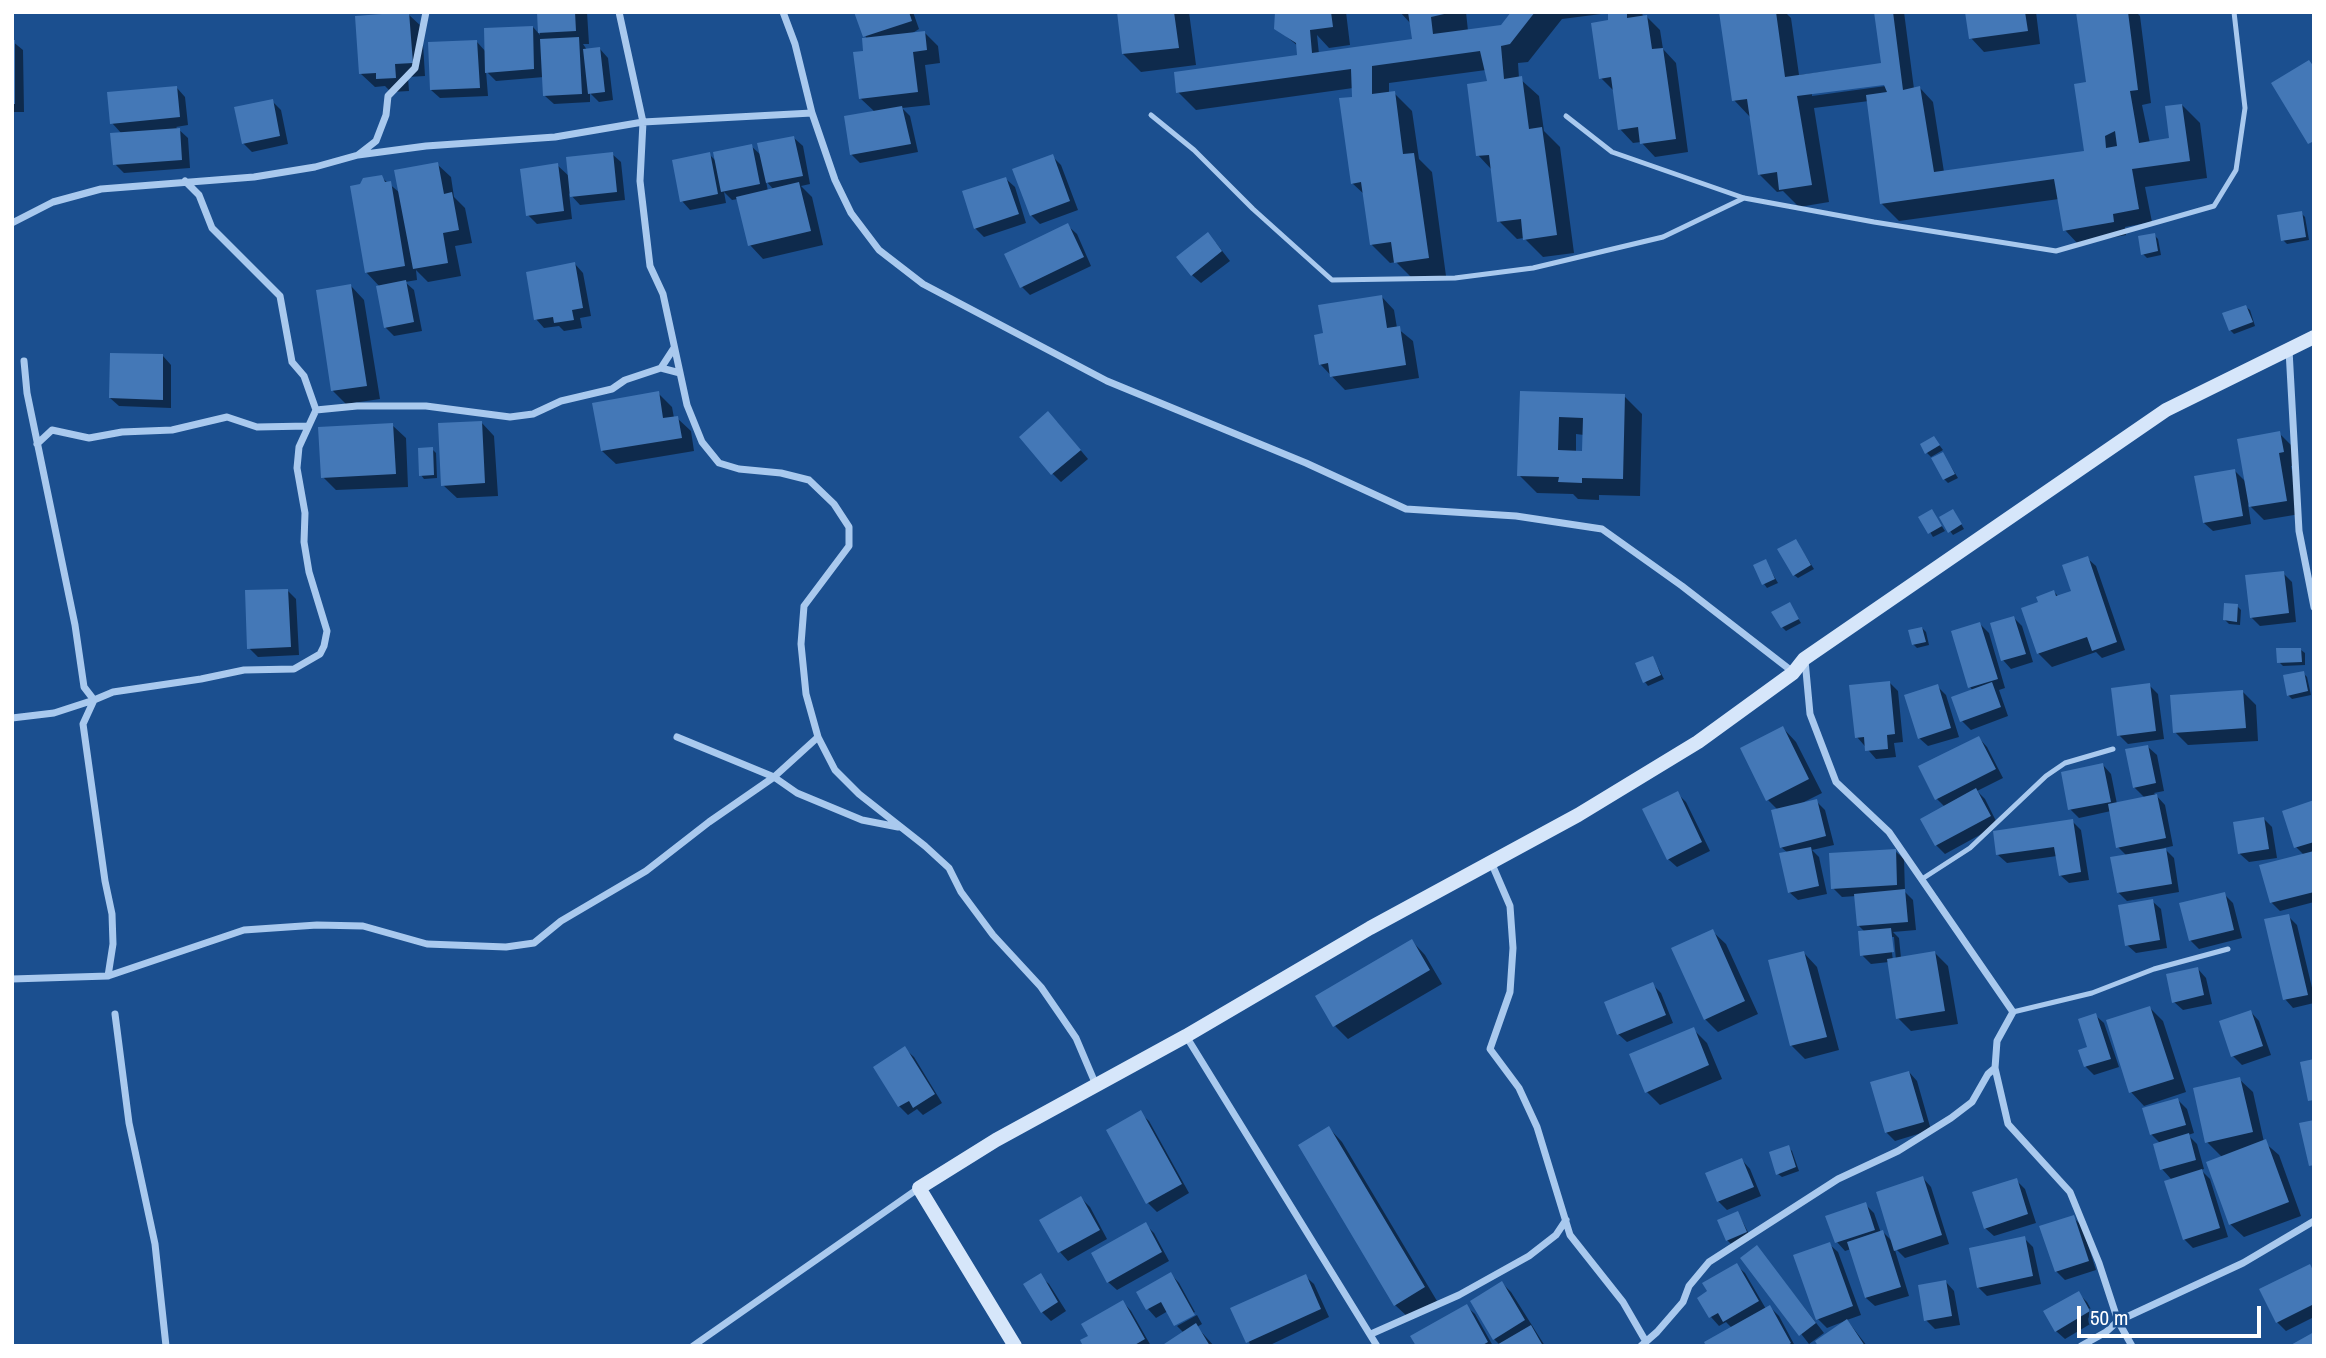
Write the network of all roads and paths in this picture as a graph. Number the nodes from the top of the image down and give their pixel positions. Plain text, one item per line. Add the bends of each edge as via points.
1 (426, 12) edge
2 (619, 12) edge
3 (783, 12) edge
4 (2234, 12) edge
5 (811, 113) junction
6 (1151, 115) dead end
7 (1566, 116) dead end
8 (642, 122) junction
9 (358, 155) junction
10 (185, 181) junction
11 (1744, 198) junction
12 (12, 223) edge
13 (2314, 337) edge
14 (675, 348) junction
15 (2288, 350) junction
16 (24, 361) dead end
17 (661, 368) junction
18 (680, 373) junction
19 (316, 410) junction
20 (308, 426) junction
21 (37, 444) junction
22 (2314, 607) edge
23 (1804, 659) junction
24 (1793, 673) junction
25 (94, 700) junction
26 (12, 718) edge
27 (677, 737) dead end
28 (818, 737) junction
29 (2113, 749) dead end
30 (774, 777) junction
31 (902, 828) junction
32 (1491, 862) junction
33 (1922, 879) junction
34 (2228, 949) dead end
35 (108, 976) junction
36 (12, 979) edge
37 (2012, 1012) junction
38 (115, 1014) dead end
39 (1186, 1036) junction
40 (1995, 1068) junction
41 (1097, 1085) junction
42 (919, 1188) junction
43 (1566, 1220) junction
44 (2314, 1221) edge
45 (2118, 1321) junction
46 (1371, 1335) junction
47 (1643, 1343) edge
48 (1015, 1345) edge
49 (166, 1346) edge
50 (693, 1346) edge
51 (1377, 1346) edge
52 (2081, 1346) edge
53 (2132, 1346) edge

1 - 9 street via 415,68 388,96 376,141
2 - 8 street
3 - 5 street
4 - 11 lane via 2245,108 2236,170 2214,206 2056,251
5 - 8 street
5 - 24 street via 851,214 879,250 923,284 1107,381 1406,509 1516,516 1602,529
6 - 11 lane via 1332,280 1455,278 1533,268 1663,237
7 - 11 lane via 1612,152
8 - 9 street via 555,137
8 - 14 street via 640,181 646,239
9 - 10 street via 254,177
10 - 12 street via 101,188 53,202
10 - 19 street via 200,195 212,228 280,296 292,362 304,376
13 - 15 street
14 - 17 street
14 - 18 street
15 - 22 street via 2300,531
15 - 23 street via 2166,410
16 - 21 street
17 - 18 street
17 - 19 street via 612,389 510,417 426,406
18 - 28 street via 702,442 719,463 809,480 849,527 849,547 804,606 801,644 806,694
19 - 20 street
20 - 21 street via 257,427 227,417 172,430 89,438 52,430
20 - 25 street via 297,468 309,572 327,631 320,654 293,669 244,670 113,692
21 - 25 street via 84,687
23 - 24 street
23 - 33 street via 1810,714 1836,782 1889,832
24 - 32 street via 1698,743
25 - 26 street via 54,713
25 - 35 street via 83,724 112,914
27 - 30 street
28 - 30 street
28 - 31 street via 835,770
29 - 33 lane via 2066,763 2046,776 1970,848
30 - 31 street via 797,793 862,820
30 - 35 street via 646,871 561,921 534,943 506,947 427,944 363,926 244,930
31 - 41 street via 949,868 993,935 1041,987 1076,1038
32 - 39 street
32 - 43 street via 1510,906 1513,948 1510,992 1490,1049 1519,1087
33 - 37 street
34 - 37 lane via 2154,968 2092,993
35 - 36 street
37 - 40 street via 1997,1041
38 - 49 street via 129,1123 155,1244
39 - 41 street
39 - 46 street
40 - 45 street via 2008,1124 2070,1192
40 - 47 street via 1972,1102 1951,1118 1898,1151 1838,1179 1709,1262 1689,1286 1683,1302
41 - 42 street
42 - 48 street
42 - 50 street
43 - 46 street via 1556,1235 1529,1256 1459,1295
43 - 47 street via 1570,1236 1623,1301
44 - 45 street via 2243,1263
45 - 52 street
45 - 53 street
46 - 51 street

